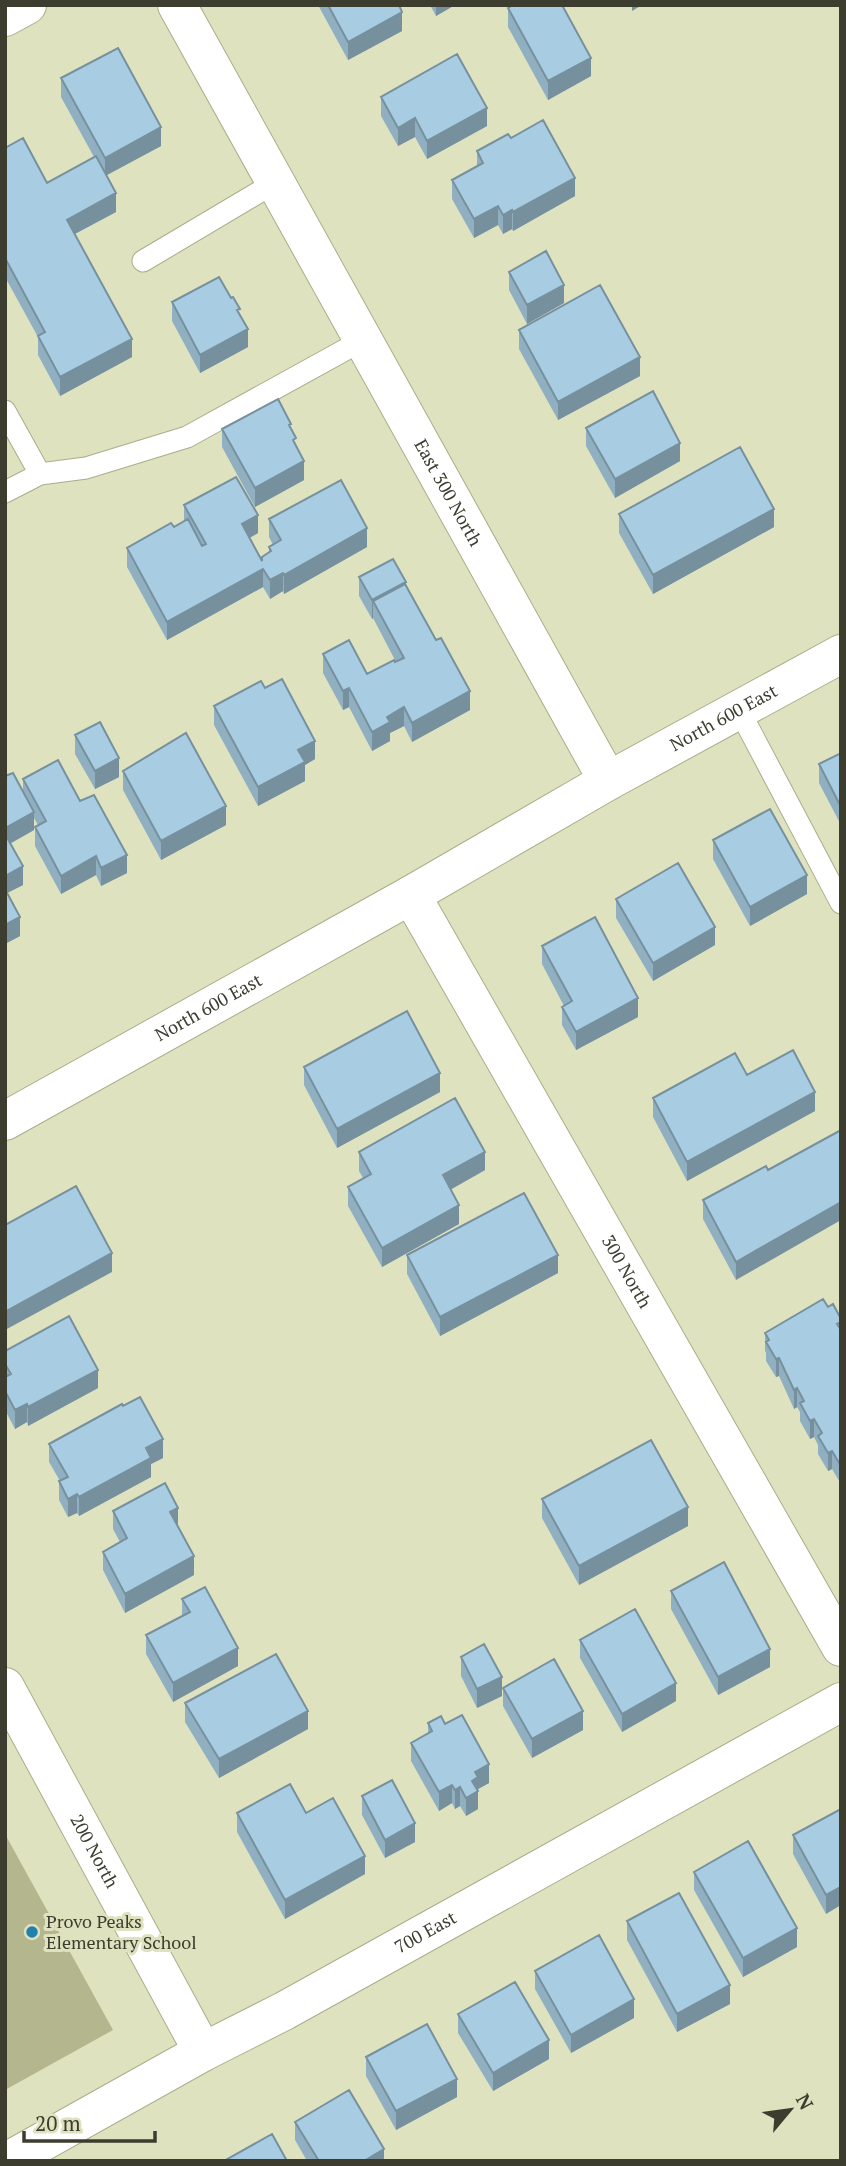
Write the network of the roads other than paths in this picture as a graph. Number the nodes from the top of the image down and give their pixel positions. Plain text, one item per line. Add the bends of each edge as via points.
1 (27, 5) edge
2 (177, 5) edge
3 (5, 17) edge
4 (275, 182) junction
5 (143, 261) dead end
6 (363, 340) junction
7 (5, 411) edge
8 (40, 474) junction
9 (5, 492) edge
10 (841, 654) edge
11 (739, 710) junction
12 (608, 782) junction
13 (411, 895) junction
14 (841, 903) edge
15 (5, 1121) edge
16 (841, 1647) edge
17 (5, 1687) edge
18 (841, 1702) edge
19 (203, 2052) junction
20 (8, 2161) edge

1 - 3 street
2 - 4 street, East 300 North
4 - 5 lane
4 - 6 street, East 300 North
6 - 8 lane via 187,437 86,468
6 - 12 street, East 300 North
7 - 8 lane
8 - 9 lane
10 - 11 street, North 600 East
11 - 12 street, North 600 East
11 - 14 lane
12 - 13 street
13 - 15 street, North 600 East
13 - 16 street, 300 North
17 - 19 street, 200 North
18 - 19 street, 700 East
19 - 20 street, 700 East

